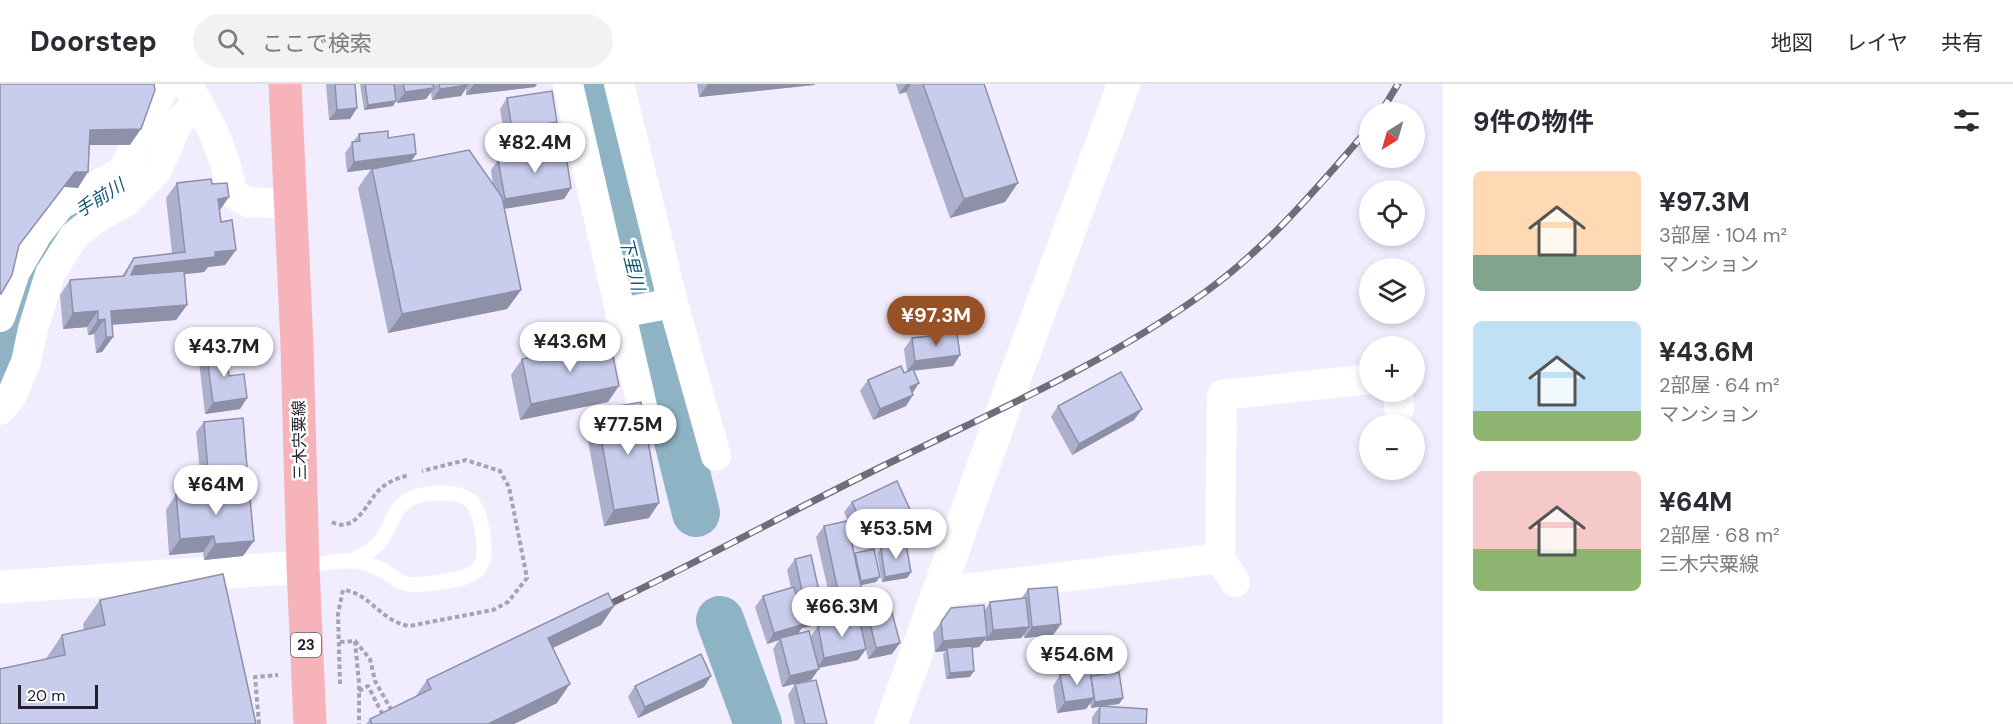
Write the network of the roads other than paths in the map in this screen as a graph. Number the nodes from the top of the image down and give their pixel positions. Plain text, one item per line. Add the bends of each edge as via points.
1 (165, 84) edge
2 (285, 84) edge
3 (567, 84) edge
4 (619, 84) edge
5 (1124, 84) edge
6 (192, 93) edge
7 (291, 204) junction
8 (673, 303) junction
9 (620, 313) junction
10 (0, 317) edge
11 (1359, 380) edge
12 (642, 406) edge
13 (0, 410) edge
14 (716, 456) dead end
15 (352, 561) junction
16 (303, 567) junction
17 (0, 587) edge
18 (938, 592) junction
19 (310, 724) edge
20 (891, 724) edge

1 - 10 street via 122,172 61,204 37,234 15,272
2 - 7 main road, 三木宍粟線 / 23
3 - 9 street
4 - 8 street
5 - 18 street
6 - 7 street via 213,129 233,193 247,202
6 - 13 street via 157,170 127,201 74,236 50,274 26,362 11,397
7 - 16 main road, 三木宍粟線 / 23
8 - 9 street
8 - 14 street
9 - 12 street
11 - 18 street via 1222,395 1227,570
15 - 15 lane via 379,543 392,518 411,498 447,492 462,495 472,501 479,513 484,558 480,567 464,579 409,585 373,566
15 - 16 lane
16 - 17 street
16 - 19 main road, 三木宍粟線 / 23
18 - 20 street

